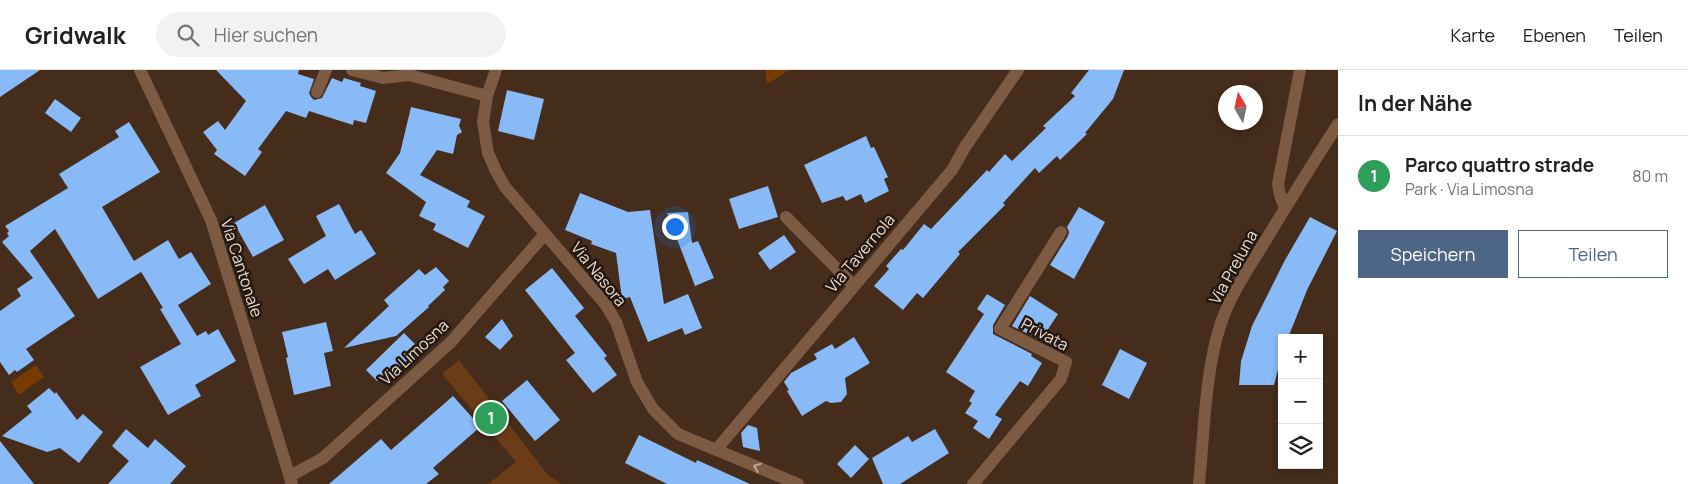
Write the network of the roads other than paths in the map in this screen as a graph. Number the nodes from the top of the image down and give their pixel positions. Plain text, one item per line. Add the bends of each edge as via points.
1 (140, 70) edge
2 (326, 70) edge
3 (352, 70) edge
4 (496, 70) edge
5 (1018, 70) edge
6 (1300, 70) edge
7 (317, 92) dead end
8 (487, 96) junction
9 (1338, 124) edge
10 (1285, 208) junction
11 (786, 217) dead end
12 (1061, 232) dead end
13 (546, 234) junction
14 (854, 286) junction
15 (716, 450) junction
16 (291, 480) edge
17 (798, 484) edge
18 (972, 484) edge
19 (1199, 484) edge

1 - 16 street, Via Cantonale via 211,220
2 - 7 street
3 - 8 street via 384,78 409,75
4 - 8 street, Via Nasora
5 - 14 street, Via Tavernola via 952,170
6 - 10 street via 1278,184
8 - 13 street, Via Nasora via 483,122 488,153 505,187
9 - 10 street, Via Preluna
10 - 19 street, Via Preluna via 1232,297 1222,323 1210,374
11 - 14 street
12 - 18 street, Privata via 1000,329 1066,362 1061,379
13 - 15 street, Via Nasora via 606,305 616,322 637,382 653,409 678,434
13 - 16 street, Via Limosna via 452,342 323,458
14 - 15 street, Via Tavernola
17 -> 15 street, Via Nasora

